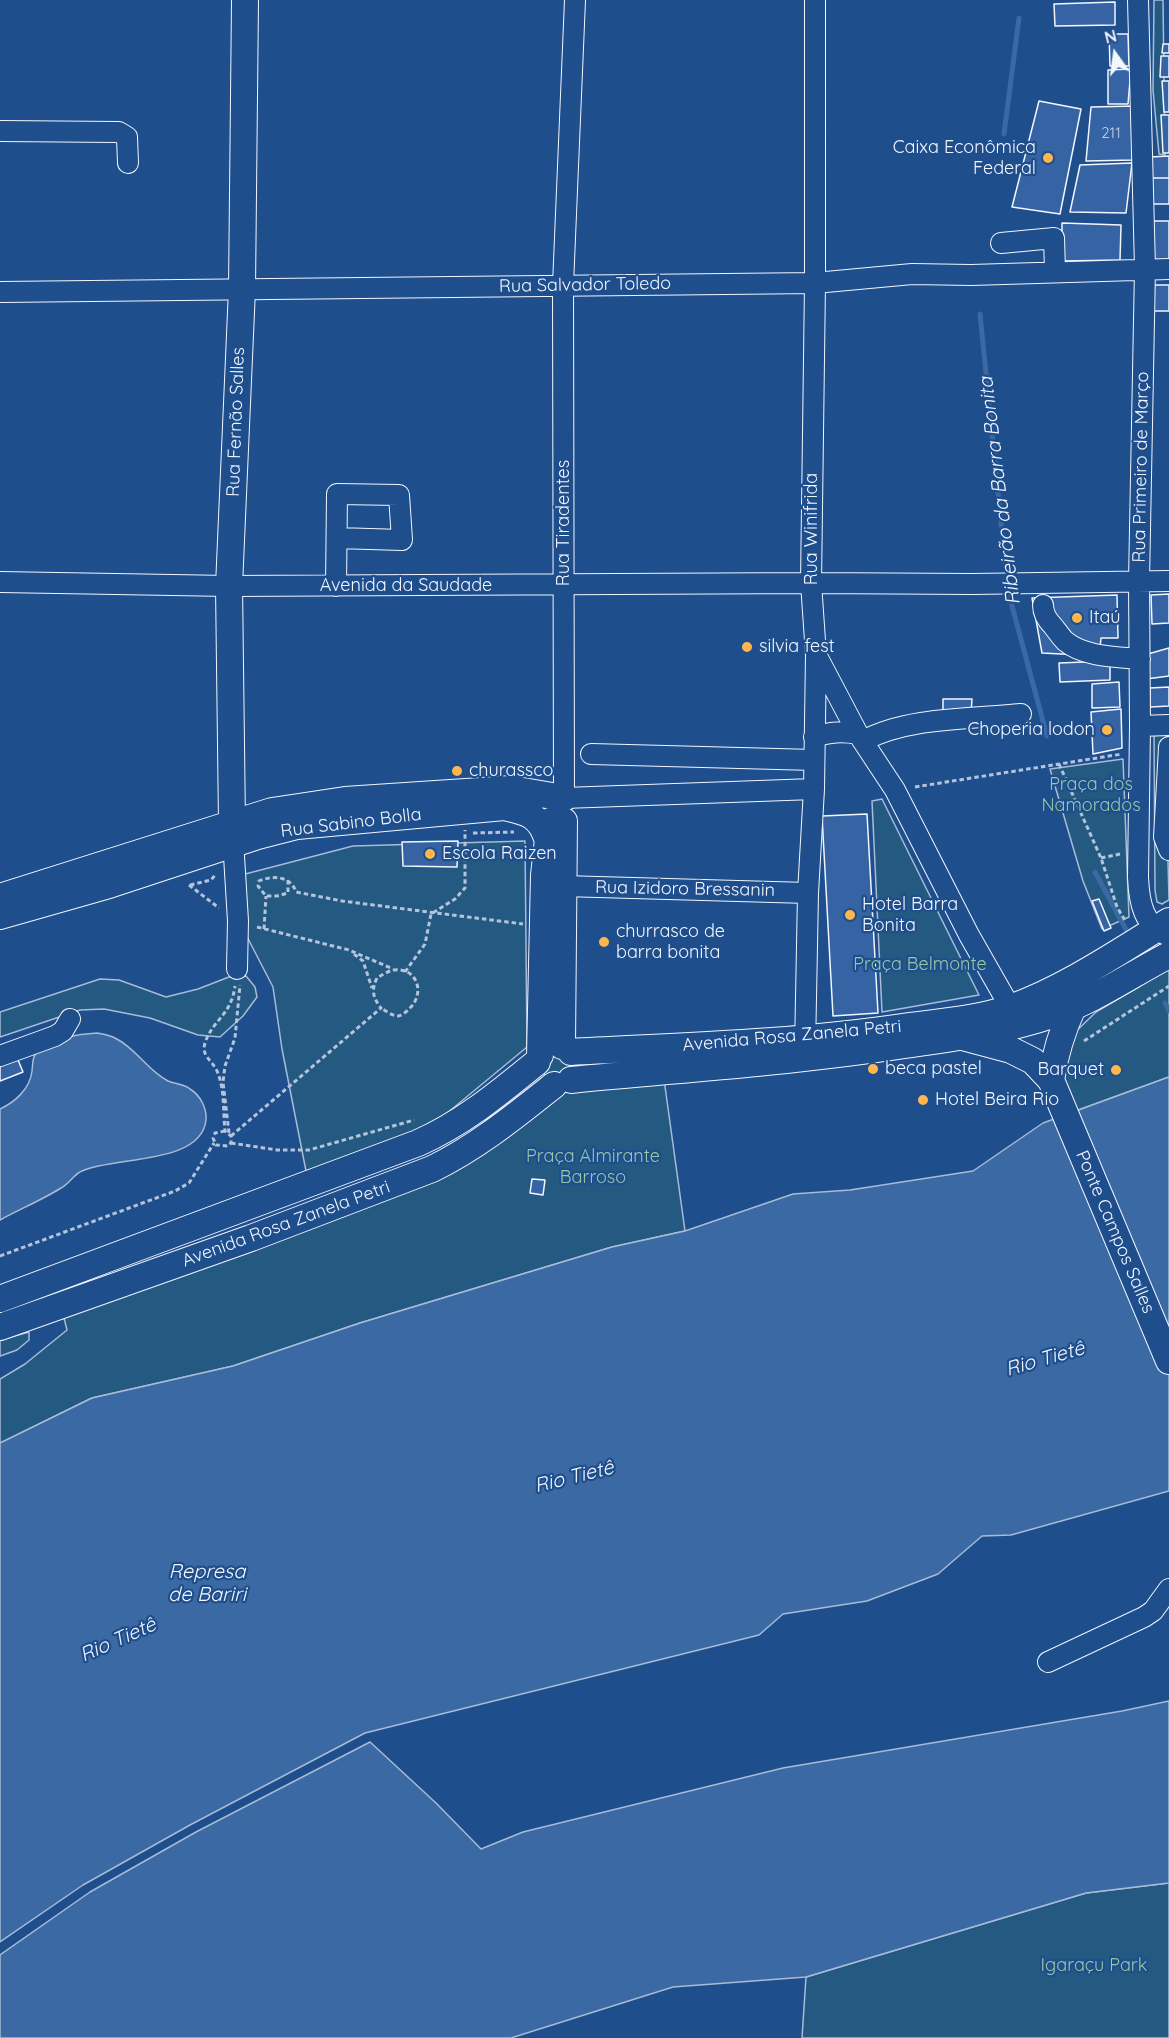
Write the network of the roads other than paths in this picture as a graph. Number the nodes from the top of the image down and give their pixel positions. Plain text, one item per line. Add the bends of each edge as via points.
1 (245, 0) edge
2 (575, 0) edge
3 (815, 0) edge
4 (1137, 0) edge
5 (0, 131) edge
6 (128, 163) dead end
7 (1001, 243) dead end
8 (1145, 268) junction
9 (1169, 269) edge
10 (1049, 272) junction
11 (815, 283) junction
12 (563, 285) junction
13 (242, 289) junction
14 (0, 292) edge
15 (337, 538) dead end
16 (1169, 580) edge
17 (1139, 581) junction
18 (0, 582) edge
19 (811, 583) junction
20 (564, 585) junction
21 (229, 586) junction
22 (336, 586) junction
23 (1043, 605) dead end
24 (816, 655) junction
25 (1140, 659) junction
26 (1021, 714) dead end
27 (1169, 725) edge
28 (1140, 726) junction
29 (814, 737) junction
30 (861, 737) junction
31 (1169, 747) edge
32 (591, 754) dead end
33 (814, 760) junction
34 (814, 789) junction
35 (564, 798) junction
36 (547, 838) junction
37 (234, 842) junction
38 (1169, 850) edge
39 (563, 886) junction
40 (808, 892) junction
41 (0, 897) edge
42 (0, 916) edge
43 (1148, 936) edge
44 (1151, 965) edge
45 (239, 974) road end
46 (1010, 1007) junction
47 (1073, 1007) junction
48 (70, 1019) dead end
49 (960, 1037) junction
50 (805, 1048) junction
51 (553, 1054) junction
52 (0, 1056) edge
53 (562, 1082) junction
54 (1056, 1091) junction
55 (43, 1284) junction
56 (0, 1299) edge
57 (52, 1309) junction
58 (0, 1327) edge
59 (1169, 1361) edge
60 (1169, 1589) edge
61 (1048, 1662) dead end

1 - 13 main road, Rua Fernão Salles
2 - 12 street, Rua Tiradentes
3 - 11 street, Rua Winifrida
4 - 8 street, Rua Primeiro de Março
5 - 6 street via 119,132 127,137
7 - 10 street via 1043,240
8 - 9 street, Rua Salvador Toledo
8 - 10 street, Rua Salvador Toledo
8 - 17 street, Rua Primeiro de Março
10 - 11 street, Rua Salvador Toledo via 912,274
11 - 12 street, Rua Salvador Toledo
11 - 19 street, Rua Winifrida
12 - 13 street, Rua Salvador Toledo
12 - 20 street, Rua Tiradentes
13 - 14 street, Rua Salvador Toledo
13 - 21 main road, Rua Fernão Salles
15 - 22 street
16 - 17 street, Avenida da Saudade
17 - 19 street, Avenida da Saudade
17 - 25 street, Rua Primeiro de Março
18 - 21 street, Avenida da Saudade
19 - 20 street, Avenida da Saudade
19 - 24 street, Rua Winifrida
20 - 22 street, Avenida da Saudade
20 - 35 street, Rua Tiradentes
21 - 22 street, Avenida da Saudade
21 - 37 main road, Rua Fernão Salles
23 - 25 street via 1044,614 1065,641 1079,649
24 - 29 street, Rua Winifrida
24 - 30 street
25 - 28 street, Rua Primeiro de Março
26 - 30 street via 923,722
27 - 28 street
28 - 43 street, Rua Primeiro de Março via 1138,891
29 - 30 street via 836,731
29 - 33 street, Rua Winifrida
30 - 46 street via 896,790
31 - 38 street via 1164,837
32 - 33 street
33 - 34 street, Rua Winifrida
34 - 35 street, Rua Sabino Bolla
34 - 40 street, Rua Winifrida
35 - 36 main road via 550,819
35 - 37 main road, Rua Sabino Bolla via 511,789 345,800 272,812
35 - 39 main road, Rua Tiradentes
36 - 37 main road, Rua Sabino Bolla via 529,813 504,807 297,826
36 - 51 main road via 542,926
37 - 41 main road, Rua Sabino Bolla
37 - 42 main road, Rua Sabino Bolla via 109,885
37 - 45 street
39 - 40 street, Rua Izidoro Bressanin
39 - 51 main road, Rua Tiradentes
40 - 50 street, Rua Winifrida
43 - 46 main road, Avenida Rosa Zanela Petri via 1070,980
44 - 47 main road, Avenida Rosa Zanela Petri
46 - 50 main road, Avenida Rosa Zanela Petri via 985,1015 869,1032
47 - 49 main road, Avenida Rosa Zanela Petri via 1026,1023
47 - 54 main road via 1060,1039
48 - 52 street via 55,1036
49 - 50 main road, Avenida Rosa Zanela Petri
49 - 54 main road via 1026,1057
50 - 51 main road, Avenida Rosa Zanela Petri
50 - 53 main road, Avenida Rosa Zanela Petri
51 - 53 main road via 539,1074 548,1083
51 - 53 main road via 575,1057 576,1069
51 - 55 main road, Avenida Rosa Zanela Petri via 443,1132
53 - 57 main road, Avenida Rosa Zanela Petri via 460,1156 432,1169
54 - 59 main road, Ponte Campos Salles
55 - 56 main road, Avenida Rosa Zanela Petri
55 - 57 main road
57 - 58 main road, Avenida Rosa Zanela Petri
60 - 61 street via 1144,1617

